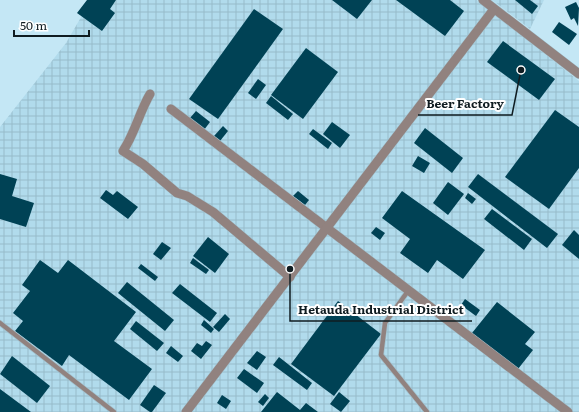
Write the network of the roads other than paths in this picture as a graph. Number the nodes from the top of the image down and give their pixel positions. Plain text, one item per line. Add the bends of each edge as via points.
1 (483, 0) edge
2 (494, 9) junction
3 (579, 74) edge
4 (150, 94) dead end
5 (171, 109) dead end
6 (326, 229) junction
7 (290, 276) junction
8 (408, 291) junction
9 (0, 323) edge
10 (114, 412) edge
11 (186, 412) edge
12 (427, 412) edge
13 (568, 412) edge

1 - 2 street
2 - 3 street
2 - 6 street
4 - 7 street via 139,114 132,137 123,151 143,164 177,193 187,196 213,212
5 - 6 street
6 - 7 street
6 - 8 street
7 - 11 street
8 - 12 lane via 385,323 381,355
8 - 13 street
9 - 10 lane

